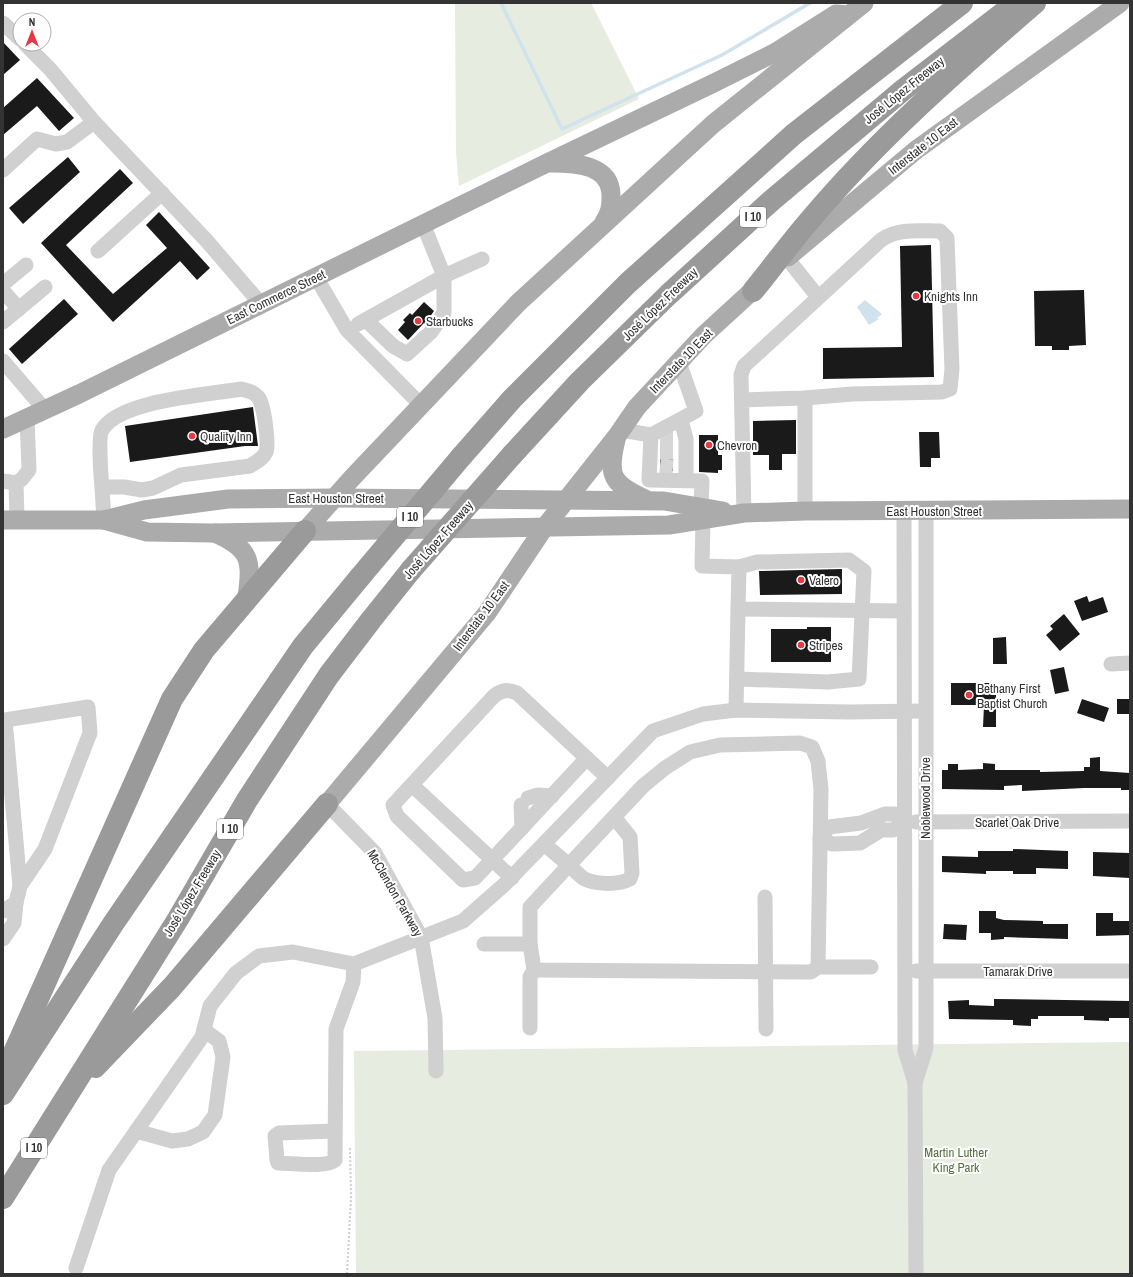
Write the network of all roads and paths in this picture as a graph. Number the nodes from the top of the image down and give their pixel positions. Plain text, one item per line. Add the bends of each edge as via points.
1 (962, 3) edge
2 (1016, 3) edge
3 (1035, 3) edge
4 (1120, 3) edge
5 (853, 8) edge
6 (3, 23) edge
7 (12, 31) edge
8 (33, 52) edge
9 (94, 122) junction
10 (547, 163) junction
11 (3, 170) edge
12 (162, 193) junction
13 (423, 224) junction
14 (601, 226) junction
15 (98, 251) dead end
16 (482, 258) dead end
17 (787, 258) junction
18 (26, 265) dead end
19 (444, 276) junction
20 (316, 277) junction
21 (3, 284) edge
22 (45, 287) dead end
23 (3, 291) edge
24 (753, 291) junction
25 (818, 297) junction
26 (261, 304) junction
27 (19, 309) junction
28 (366, 320) junction
29 (3, 322) edge
30 (347, 330) junction
31 (3, 361) edge
32 (679, 362) junction
33 (805, 398) junction
34 (742, 400) junction
35 (421, 405) junction
36 (45, 410) junction
37 (27, 418) junction
38 (681, 420) junction
39 (3, 429) edge
40 (619, 433) junction
41 (667, 459) junction
42 (10, 482) edge
43 (102, 488) junction
44 (335, 498) junction
45 (568, 499) junction
46 (652, 501) junction
47 (1130, 509) edge
48 (806, 511) junction
49 (926, 511) junction
50 (904, 512) junction
51 (702, 514) junction
52 (741, 514) junction
53 (10, 520) edge
54 (104, 520) junction
55 (544, 528) junction
56 (305, 531) junction
57 (213, 533) junction
58 (739, 567) junction
59 (247, 597) junction
60 (738, 609) junction
61 (861, 611) junction
62 (904, 611) junction
63 (904, 646) junction
64 (926, 646) junction
65 (1130, 663) edge
66 (1111, 664) dead end
67 (737, 679) junction
68 (736, 710) junction
69 (904, 711) junction
70 (925, 711) junction
71 (587, 758) junction
72 (608, 778) junction
73 (412, 785) junction
74 (552, 796) junction
75 (326, 804) junction
76 (614, 817) junction
77 (1130, 821) edge
78 (905, 822) junction
79 (925, 822) junction
80 (522, 828) junction
81 (820, 838) junction
82 (544, 844) junction
83 (493, 860) junction
84 (569, 865) junction
85 (512, 878) junction
86 (20, 886) junction
87 (765, 898) dead end
88 (16, 903) junction
89 (3, 911) edge
90 (422, 937) junction
91 (3, 939) edge
92 (484, 944) dead end
93 (530, 944) junction
94 (354, 964) junction
95 (818, 967) junction
96 (871, 967) dead end
97 (534, 970) junction
98 (905, 971) junction
99 (926, 971) junction
100 (1130, 971) edge
101 (765, 973) junction
102 (530, 1028) dead end
103 (766, 1029) dead end
104 (204, 1030) junction
105 (436, 1070) dead end
106 (3, 1077) edge
107 (915, 1083) junction
108 (3, 1094) edge
109 (66, 1098) junction
110 (136, 1131) junction
111 (334, 1131) junction
112 (335, 1149) junction
113 (3, 1198) edge
114 (76, 1268) dead end
115 (346, 1274) edge
116 (916, 1274) edge

1 - 108 highway, I 10, bridge via 794,134 640,272 512,399 461,457 303,646 113,924
2 - 109 highway, José López Freeway / I 10, bridge via 902,90 771,201 668,295 580,381 411,570 329,675 247,800 178,919
3 - 24 highway via 951,76 867,158 810,219
4 - 17 main road, Interstate 10 East via 916,150
5 - 10 main road, East Commerce Street via 836,14 776,52
5 - 14 main road via 713,124
6 - 7 street
8 - 9 street
9 - 11 street via 67,142 56,144 37,139
9 - 12 street
10 - 13 main road, East Commerce Street
10 - 14 main road via 586,165 606,178 611,188 611,210
12 - 15 street
12 - 26 street
13 - 19 street
13 - 20 main road, East Commerce Street
14 - 35 main road via 518,303
16 - 19 street
17 - 24 main road, Interstate 10 East
17 - 25 street
18 - 21 street
19 - 28 street
19 - 28 street via 444,313 434,328 407,354 393,346
20 - 26 main road, East Commerce Street
20 - 30 street
22 - 27 street
23 - 27 street
24 - 32 main road, Interstate 10 East via 704,335
25 - 33 street via 891,234 940,231 948,238 952,382 950,389 942,392
25 - 34 street via 744,366
26 - 36 main road, East Commerce Street
27 - 29 street
28 - 30 street
30 - 35 street
31 - 36 street
32 - 38 street via 696,411
32 - 40 main road, Interstate 10 East via 637,407
33 - 34 street
33 - 48 street
34 - 52 street
35 - 44 main road
36 - 37 main road, East Commerce Street
37 - 39 main road, East Commerce Street
37 - 42 street via 29,470 22,479
38 - 41 street
38 - 41 street
40 - 41 street
40 - 45 main road, Interstate 10 East
40 - 46 main road via 612,465 616,481 625,490
41 - 46 street
41 - 51 street via 702,481
42 - 53 street
43 - 43 street via 124,487 142,490 153,488 180,475 250,466 260,460 266,451 266,429 260,398 253,392 241,390 140,405 110,420 100,431
43 - 54 street
44 - 45 main road, East Houston Street
44 - 54 main road, East Houston Street via 228,499 144,510
44 - 56 main road
45 - 46 main road, East Houston Street
45 - 55 main road, Interstate 10 East
46 - 51 main road, East Houston Street
47 - 49 main road, East Houston Street
48 - 50 main road, East Houston Street
48 - 52 main road, East Houston Street
49 - 50 main road, East Houston Street
49 - 64 street, Noblewood Drive
50 - 62 street, Noblewood Drive
51 - 52 main road, East Houston Street
51 - 55 main road, East Houston Street via 669,525
51 - 58 street via 702,566
53 - 54 main road, East Houston Street
54 - 57 main road, East Houston Street via 147,532
55 - 56 main road, East Houston Street
55 - 75 main road, Interstate 10 East via 486,613
56 - 57 main road, East Houston Street
56 - 59 highway
57 - 59 main road via 231,541 248,557 250,568
58 - 60 street
58 - 61 street via 756,562 848,560 864,571
59 - 106 highway via 204,650 172,699
60 - 61 street
60 - 67 street
61 - 62 street
61 - 67 street via 859,679 828,682
62 - 63 street, Noblewood Drive
63 - 64 street
63 - 69 street, Noblewood Drive
64 - 70 street, Noblewood Drive
65 - 66 street
67 - 68 street
68 - 69 street
68 - 72 street via 703,714 653,731
69 - 70 street
69 - 78 street, Noblewood Drive
70 - 79 street, Noblewood Drive
71 - 72 street
71 - 73 street via 517,693 502,690
71 - 74 street
72 - 82 street
73 - 83 street
73 - 83 street via 393,805 397,816 463,880 475,878
74 - 80 street
74 - 80 street via 538,795 524,801
75 - 90 street, McClendon Parkway via 375,853
75 - 109 highway via 172,987
76 - 81 street via 659,772 690,752 720,745 800,743 812,746 818,760 821,789
76 - 84 street
76 - 84 street via 630,837 630,879 624,882 595,881 584,878
77 - 79 street, Scarlet Oak Drive
78 - 79 street, Scarlet Oak Drive
78 - 81 street via 894,814 885,814 861,823 829,827
78 - 98 street, Noblewood Drive
79 - 99 street, Noblewood Drive
80 - 83 street
81 - 95 street
82 - 84 street
82 - 85 street
83 - 85 street
84 - 93 street via 530,907
85 - 90 street via 463,921
86 - 86 street via 5,720 88,707 90,733 45,849
86 - 88 street
87 - 101 street
88 - 89 street
88 - 91 street via 14,923
90 - 94 street
90 - 105 street, McClendon Parkway via 435,1018
92 - 93 street
93 - 97 street
94 - 104 street via 293,952 259,956 236,973 210,1006
94 - 111 street via 353,982 336,1029
95 - 96 street
95 - 101 street via 811,972
97 - 101 street
97 - 102 street via 530,978
98 - 99 street, Tamarak Drive
98 - 107 street, Noblewood Drive via 905,1050
99 - 100 street, Tamarak Drive
99 - 107 street, Noblewood Drive via 926,1048
101 - 103 street
104 - 110 street via 202,1037
104 - 110 street via 219,1041 223,1058 215,1115 203,1132 188,1139 172,1141
107 - 116 street, Noblewood Drive
109 - 113 highway, José López Freeway / I 10
110 - 114 street via 109,1170
111 - 112 street
111 - 112 street via 279,1133 275,1136 276,1157 278,1163 328,1164 335,1160
112 - 115 path via 350,1149 351,1198

